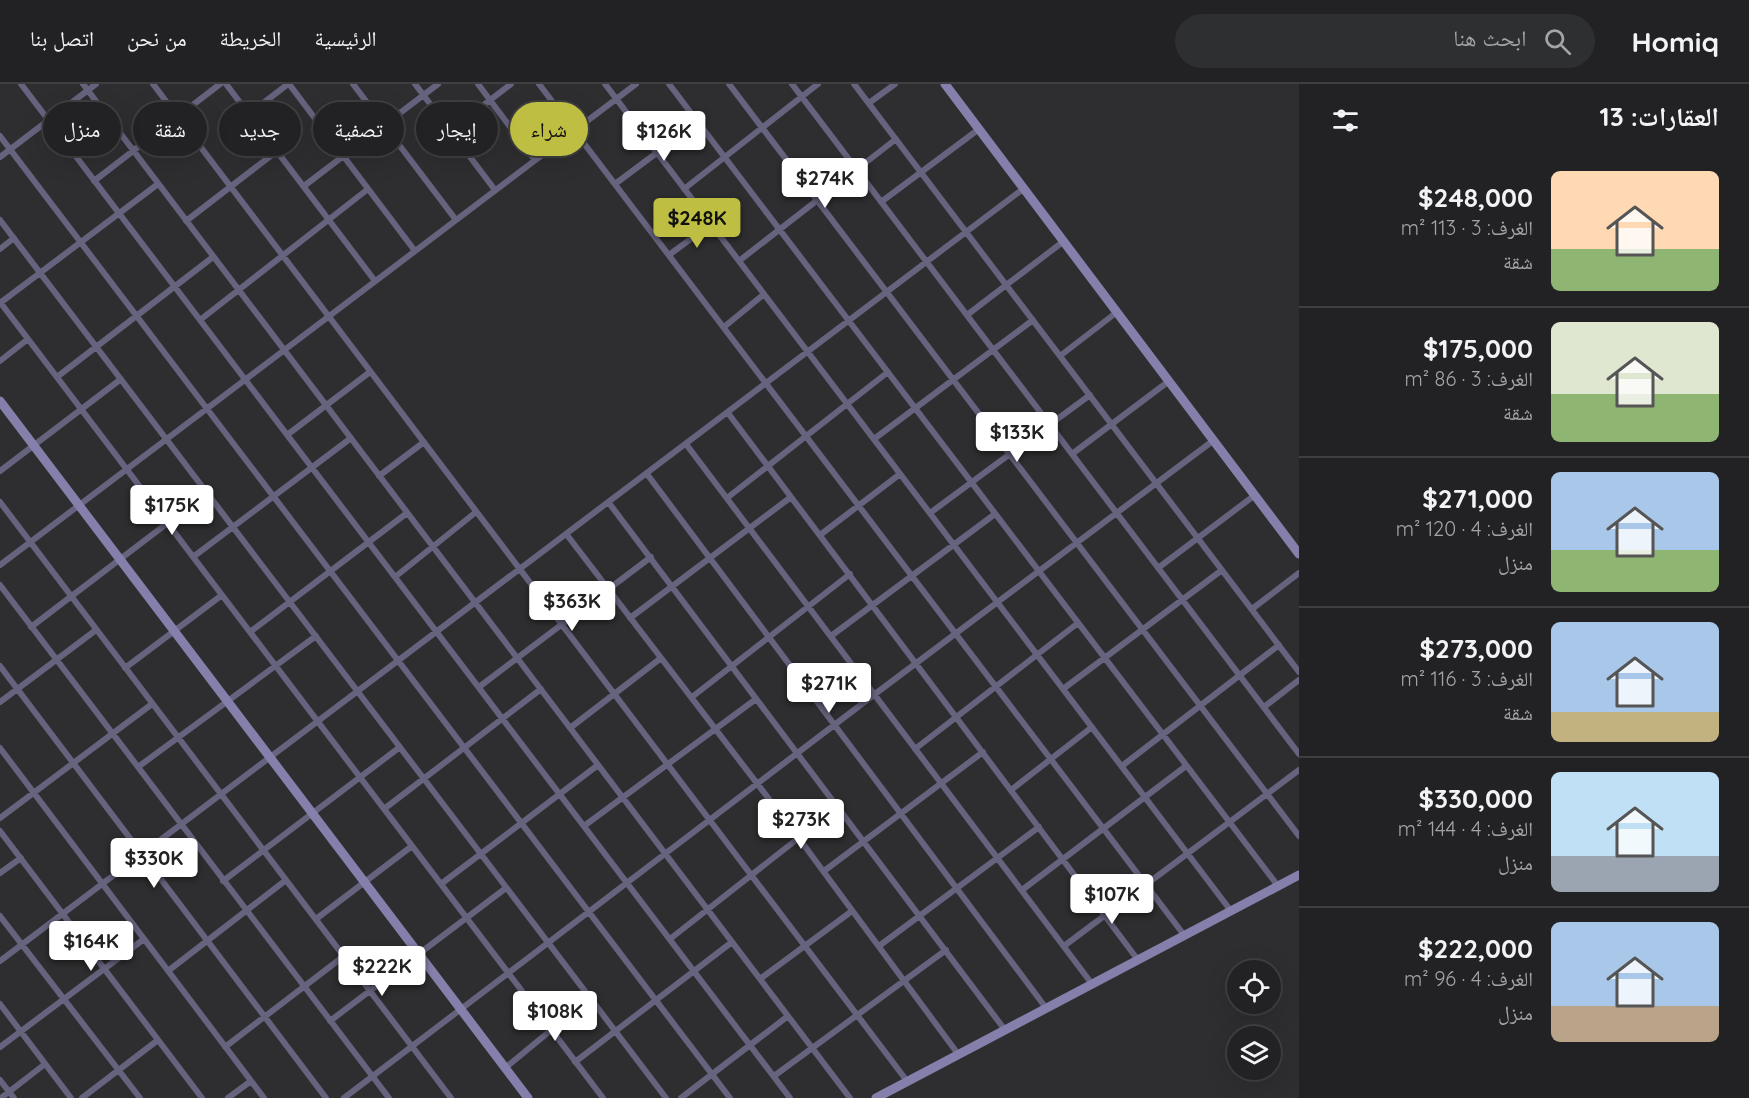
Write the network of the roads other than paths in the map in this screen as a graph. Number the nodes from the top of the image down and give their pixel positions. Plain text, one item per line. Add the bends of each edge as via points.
1 (21, 84) edge
2 (83, 84) edge
3 (96, 84) edge
4 (153, 84) edge
5 (220, 84) edge
6 (226, 84) edge
7 (288, 84) edge
8 (353, 84) edge
9 (415, 84) edge
10 (438, 84) edge
11 (478, 84) edge
12 (511, 84) edge
13 (539, 84) edge
14 (605, 84) edge
15 (636, 84) edge
16 (669, 84) edge
17 (729, 84) edge
18 (792, 84) edge
19 (818, 84) edge
20 (854, 84) edge
21 (896, 84) edge
22 (945, 84) edge
23 (87, 90) junction
24 (423, 95) junction
25 (802, 97) junction
26 (616, 99) junction
27 (490, 100) junction
28 (71, 102) edge
29 (166, 102) edge
30 (196, 102) edge
31 (240, 102) edge
32 (265, 102) edge
33 (366, 102) edge
34 (428, 102) edge
35 (487, 102) edge
36 (553, 102) edge
37 (869, 103) junction
38 (404, 110) edge
39 (43, 113) edge
40 (313, 117) edge
41 (588, 120) edge
42 (698, 122) junction
43 (43, 124) edge
44 (762, 128) junction
45 (979, 129) junction
46 (0, 136) edge
47 (896, 139) junction
48 (588, 148) edge
49 (10, 150) junction
50 (133, 150) edge
51 (133, 152) edge
52 (404, 152) edge
53 (657, 153) junction
54 (207, 155) edge
55 (75, 156) edge
56 (138, 156) edge
57 (271, 156) edge
58 (281, 156) edge
59 (343, 156) joint
60 (469, 156) edge
61 (540, 156) edge
62 (0, 157) edge
63 (725, 157) junction
64 (535, 160) junction
65 (857, 170) junction
66 (922, 173) junction
67 (94, 181) junction
68 (158, 184) junction
69 (615, 184) junction
70 (303, 186) junction
71 (231, 187) junction
72 (368, 189) junction
73 (684, 189) junction
74 (1023, 189) junction
75 (495, 190) junction
76 (817, 200) junction
77 (881, 202) junction
78 (119, 213) junction
79 (329, 219) junction
80 (0, 220) edge
81 (456, 220) junction
82 (186, 221) junction
83 (711, 224) junction
84 (779, 229) junction
85 (965, 231) junction
86 (14, 238) junction
87 (1064, 241) junction
88 (80, 242) junction
89 (0, 249) edge
90 (414, 251) junction
91 (669, 255) junction
92 (283, 256) junction
93 (213, 257) junction
94 (739, 261) junction
95 (926, 261) junction
96 (40, 273) junction
97 (375, 281) junction
98 (1006, 285) junction
99 (175, 288) junction
100 (239, 291) junction
101 (887, 293) junction
102 (764, 294) junction
103 (0, 302) edge
104 (1117, 312) junction
105 (966, 315) junction
106 (328, 316) junction
107 (137, 317) junction
108 (200, 320) junction
109 (1033, 320) junction
110 (849, 322) junction
111 (724, 327) junction
112 (28, 339) junction
113 (96, 347) junction
114 (283, 349) junction
115 (993, 350) junction
116 (808, 353) junction
117 (1060, 356) junction
118 (0, 362) edge
119 (370, 372) junction
120 (888, 372) junction
121 (57, 377) junction
122 (121, 379) junction
123 (244, 379) junction
124 (953, 380) junction
125 (1169, 381) junction
126 (767, 384) junction
127 (1090, 395) junction
128 (0, 401) edge
129 (847, 404) junction
130 (327, 407) junction
131 (206, 408) junction
132 (915, 408) junction
133 (81, 410) junction
134 (728, 413) junction
135 (1049, 423) junction
136 (1112, 424) junction
137 (287, 435) junction
138 (806, 436) junction
139 (166, 438) junction
140 (351, 438) junction
141 (874, 440) junction
142 (1214, 440) junction
143 (424, 442) junction
144 (686, 444) junction
145 (34, 445) junction
146 (1009, 454) junction
147 (1072, 454) junction
148 (768, 466) junction
149 (311, 467) junction
150 (126, 468) junction
151 (0, 471) edge
152 (647, 474) junction
153 (900, 474) junction
154 (380, 476) junction
155 (971, 482) junction
156 (1155, 482) junction
157 (207, 493) junction
158 (1254, 495) junction
159 (273, 496) junction
160 (791, 497) junction
161 (727, 498) junction
162 (0, 502) edge
163 (609, 503) junction
164 (80, 504) junction
165 (859, 506) junction
166 (476, 512) junction
167 (1116, 512) junction
168 (407, 513) junction
169 (930, 513) junction
170 (995, 514) junction
171 (168, 524) junction
172 (232, 526) junction
173 (749, 528) junction
174 (567, 535) junction
175 (820, 535) junction
176 (1198, 538) junction
177 (30, 542) junction
178 (368, 542) junction
179 (1076, 543) junction
180 (954, 545) junction
181 (433, 547) junction
182 (1299, 554) edge
183 (193, 556) junction
184 (651, 557) junction
185 (710, 558) junction
186 (121, 560) junction
187 (0, 565) edge
188 (1158, 568) junction
189 (520, 569) junction
190 (1222, 570) junction
191 (1039, 571) junction
192 (330, 572) junction
193 (1299, 573) edge
194 (850, 574) junction
195 (912, 576) junction
196 (395, 577) junction
197 (0, 585) edge
198 (672, 587) junction
199 (608, 588) junction
200 (222, 595) junction
201 (72, 597) junction
202 (1182, 599) junction
203 (290, 602) junction
204 (475, 602) junction
205 (997, 602) junction
206 (872, 605) junction
207 (807, 608) junction
208 (1252, 609) junction
209 (630, 618) junction
210 (1078, 623) junction
211 (561, 624) junction
212 (31, 627) junction
213 (1142, 629) junction
214 (96, 630) junction
215 (175, 632) junction
216 (250, 632) junction
217 (437, 632) junction
218 (956, 633) junction
219 (769, 634) junction
220 (316, 636) junction
221 (831, 636) junction
222 (1279, 645) junction
223 (1037, 654) junction
224 (1104, 657) junction
225 (517, 658) junction
226 (661, 658) junction
227 (56, 660) junction
228 (398, 661) junction
229 (915, 663) junction
230 (730, 665) junction
231 (0, 666) edge
232 (276, 667) junction
233 (125, 668) junction
234 (1299, 672) edge
235 (1240, 676) junction
236 (1299, 680) edge
237 (479, 687) junction
238 (996, 687) junction
239 (1063, 688) junction
240 (17, 689) junction
241 (541, 689) junction
242 (358, 692) junction
243 (614, 693) junction
244 (875, 694) junction
245 (692, 697) junction
246 (756, 699) junction
247 (0, 702) edge
248 (228, 702) junction
249 (152, 704) junction
250 (1200, 706) junction
251 (1264, 707) junction
252 (956, 717) junction
253 (502, 718) junction
254 (318, 722) junction
255 (835, 724) junction
256 (1092, 727) junction
257 (570, 728) junction
258 (715, 729) junction
259 (112, 733) junction
260 (1163, 735) junction
261 (178, 738) junction
262 (400, 747) junction
263 (0, 748) edge
264 (464, 748) junction
265 (915, 748) junction
266 (983, 752) junction
267 (796, 753) junction
268 (1299, 754) edge
269 (271, 758) junction
270 (1051, 760) junction
271 (73, 763) junction
272 (667, 764) junction
273 (598, 765) junction
274 (1122, 766) junction
275 (1186, 766) junction
276 (138, 767) junction
277 (1299, 770) edge
278 (360, 778) junction
279 (424, 778) junction
280 (940, 782) junction
281 (757, 784) junction
282 (1011, 790) junction
283 (34, 793) junction
284 (560, 794) junction
285 (222, 795) junction
286 (1268, 795) junction
287 (622, 797) junction
288 (1145, 797) junction
289 (838, 807) junction
290 (384, 809) junction
291 (313, 813) junction
292 (900, 813) junction
293 (0, 818) edge
294 (710, 821) junction
295 (1230, 823) junction
296 (522, 824) junction
297 (181, 825) junction
298 (584, 826) junction
299 (1039, 827) junction
300 (1103, 829) junction
301 (0, 831) edge
302 (1299, 836) edge
303 (798, 837) junction
304 (864, 842) junction
305 (412, 846) junction
306 (263, 850) junction
307 (142, 854) junction
308 (665, 854) junction
309 (1188, 854) junction
310 (481, 855) junction
311 (997, 857) junction
312 (21, 858) junction
313 (1063, 859) junction
314 (824, 871) junction
315 (0, 873) edge
316 (750, 873) junction
317 (1299, 874) edge
318 (286, 879) junction
319 (223, 881) junction
320 (366, 882) junction
321 (102, 884) junction
322 (441, 884) junction
323 (628, 884) junction
324 (1146, 885) junction
325 (1278, 886) junction
326 (506, 888) junction
327 (956, 888) junction
328 (1022, 890) junction
329 (707, 909) junction
330 (852, 910) junction
331 (1231, 910) junction
332 (247, 911) junction
333 (589, 913) junction
334 (63, 914) junction
335 (920, 915) junction
336 (0, 916) edge
337 (1105, 916) junction
338 (466, 918) junction
339 (316, 920) junction
340 (1184, 935) junction
341 (144, 939) junction
342 (670, 939) junction
343 (208, 941) junction
344 (732, 942) junction
345 (548, 943) junction
346 (22, 944) junction
347 (805, 946) junction
348 (879, 946) junction
349 (1064, 946) junction
350 (946, 950) junction
351 (419, 954) junction
352 (344, 956) junction
353 (1138, 960) junction
354 (0, 961) edge
355 (104, 969) junction
356 (168, 971) junction
357 (694, 971) junction
358 (508, 973) junction
359 (760, 979) junction
360 (904, 980) junction
361 (1092, 984) junction
362 (304, 987) junction
363 (370, 991) junction
364 (590, 998) junction
365 (64, 999) junction
366 (656, 1000) junction
367 (0, 1004) edge
368 (1046, 1008) junction
369 (461, 1010) junction
370 (265, 1016) junction
371 (788, 1016) junction
372 (858, 1016) junction
373 (330, 1021) junction
374 (551, 1029) junction
375 (1005, 1030) junction
376 (615, 1031) junction
377 (21, 1032) junction
378 (158, 1040) junction
379 (750, 1045) junction
380 (412, 1046) junction
381 (0, 1047) edge
382 (225, 1047) junction
383 (813, 1048) junction
384 (958, 1054) junction
385 (575, 1062) junction
386 (45, 1064) junction
387 (505, 1068) junction
388 (118, 1070) junction
389 (712, 1074) junction
390 (774, 1076) junction
391 (373, 1077) junction
392 (0, 1080) edge
393 (251, 1081) junction
394 (907, 1081) junction
395 (11, 1095) edge
396 (1, 1098) edge
397 (71, 1098) edge
398 (82, 1098) edge
399 (140, 1098) edge
400 (202, 1098) edge
401 (228, 1098) edge
402 (264, 1098) edge
403 (326, 1098) edge
404 (344, 1098) edge
405 (389, 1098) edge
406 (451, 1098) edge
407 (528, 1098) edge
408 (603, 1098) edge
409 (666, 1098) edge
410 (681, 1098) edge
411 (730, 1098) edge
412 (790, 1098) edge
413 (850, 1098) edge
414 (876, 1098) edge

1 - 39 street
2 - 23 street
3 - 23 street
4 - 29 street
5 - 30 street
6 - 31 street
7 - 32 street
7 - 40 street
8 - 33 street
9 - 24 street
10 - 24 street
11 - 27 street
12 - 27 street
13 - 36 street
14 - 26 street
15 - 26 street
16 - 42 street
17 - 44 street
18 - 25 street
19 - 25 street
20 - 37 street
21 - 37 street
22 - 45 street
23 - 28 street
23 - 50 street
24 - 34 street
24 - 38 street
25 - 44 street
25 - 65 street
26 - 41 street
26 - 53 street
27 - 35 street
27 - 64 street
37 - 47 street
42 - 53 street
42 - 63 street
43 - 49 street
44 - 63 street
44 - 76 street
45 - 66 street
45 - 74 street
46 - 49 street
47 - 65 street
47 - 66 street
48 - 69 street
49 - 62 street
49 - 88 street
51 - 67 street
52 - 81 street
53 - 69 street
53 - 73 street
54 - 71 street
55 - 67 street
56 - 68 street
57 - 71 street
58 - 70 street
59 - 70 street
59 - 72 street
60 - 75 street
61 - 64 street
63 - 73 street
63 - 84 street
64 - 75 street
65 - 76 street
65 - 77 street
66 - 77 street
66 - 85 street
67 - 78 street
68 - 78 street
68 - 82 street
69 - 91 street
70 - 79 street
71 - 82 street
71 - 92 street
72 - 79 street
72 - 90 street
73 - 83 street
74 - 85 street
74 - 87 street
75 - 81 street
76 - 84 street
76 - 101 street
77 - 95 street
78 - 88 street
78 - 99 street
79 - 92 street
79 - 97 street
80 - 86 street
81 - 90 street
82 - 93 street
83 - 91 street
83 - 94 street
84 - 94 street
84 - 110 street
85 - 95 street
85 - 98 street
86 - 89 street
86 - 96 street
87 - 98 street
87 - 104 street
88 - 96 street
88 - 107 street
90 - 97 street
91 - 111 street
92 - 100 street
92 - 106 street
93 - 99 street
93 - 100 street
94 - 102 street
95 - 101 street
95 - 105 street
96 - 103 street
96 - 113 street
97 - 106 street
98 - 105 street
98 - 109 street
99 - 107 street
99 - 108 street
100 - 108 street
100 - 114 street
101 - 110 street
101 - 124 street
102 - 111 street
102 - 116 street
103 - 112 street
104 - 117 street
104 - 125 street
105 - 115 street
106 - 114 street
106 - 119 street
107 - 113 street
107 - 131 street
108 - 123 street
109 - 115 street
109 - 117 street
110 - 116 street
110 - 120 street
111 - 126 street
112 - 118 street
112 - 121 street
113 - 121 street
113 - 122 street
114 - 123 street
114 - 130 street
115 - 124 street
115 - 135 street
116 - 126 street
116 - 129 street
117 - 127 street
119 - 130 street
119 - 143 street
120 - 129 street
120 - 132 street
121 - 133 street
122 - 133 street
122 - 139 street
123 - 131 street
123 - 137 street
124 - 132 street
124 - 146 street
125 - 136 street
125 - 142 street
126 - 134 street
126 - 138 street
127 - 135 street
127 - 136 street
128 - 145 street
129 - 138 street
129 - 141 street
130 - 137 street
130 - 140 street
131 - 139 street
131 - 159 street
132 - 141 street
132 - 155 street
133 - 145 street
133 - 150 street
134 - 144 street
134 - 148 street
135 - 146 street
135 - 147 street
136 - 147 street
136 - 156 street
137 - 149 street
138 - 148 street
138 - 165 street
139 - 150 street
139 - 157 street
140 - 149 street
140 - 154 street
141 - 153 street
142 - 156 street
142 - 158 street
143 - 154 street
143 - 166 street
144 - 152 street
144 - 161 street
145 - 151 street
145 - 164 street
146 - 155 street
146 - 179 street
147 - 167 street
148 - 160 street
148 - 161 street
149 - 159 street
149 - 178 street
150 - 164 street
150 - 171 street
152 - 163 street
152 - 185 street
153 - 165 street
153 - 169 street
154 - 168 street
155 - 169 street
155 - 170 street
156 - 167 street
156 - 176 street
157 - 171 street
157 - 172 street
158 - 176 street
158 - 182 street
159 - 172 street
159 - 192 street
160 - 173 street
160 - 175 street
161 - 173 street
162 - 177 street
163 - 174 street
163 - 184 street
164 - 177 street
164 - 186 street
165 - 175 street
165 - 195 street
166 - 181 street
166 - 189 street
167 - 179 street
167 - 188 street
168 - 178 street
168 - 181 street
169 - 180 street
170 - 180 street
170 - 191 street
171 - 183 street
171 - 186 street
172 - 183 street
172 - 203 street
173 - 185 street
173 - 207 street
174 - 189 street
174 - 199 street
175 - 194 street
176 - 188 street
176 - 190 street
177 - 187 street
177 - 201 street
178 - 192 street
178 - 196 street
179 - 191 street
179 - 213 street
180 - 195 street
180 - 205 street
181 - 196 street
181 - 204 street
183 - 200 street
184 - 198 street
184 - 199 street
185 - 198 street
185 - 219 street
186 - 201 street
186 - 215 street
188 - 202 street
189 - 204 street
189 - 211 street
190 - 202 street
190 - 208 street
191 - 205 street
191 - 210 street
192 - 203 street
192 - 228 street
193 - 208 street
194 - 206 street
194 - 207 street
195 - 206 street
195 - 218 street
196 - 217 street
197 - 212 street
198 - 209 street
198 - 230 street
199 - 209 street
199 - 211 street
200 - 215 street
200 - 216 street
201 - 212 street
201 - 214 street
202 - 213 street
202 - 235 street
203 - 216 street
203 - 220 street
204 - 217 street
204 - 225 street
205 - 218 street
205 - 223 street
206 - 221 street
206 - 229 street
207 - 219 street
207 - 221 street
208 - 222 street
209 - 226 street
210 - 223 street
210 - 224 street
211 - 225 street
211 - 243 street
212 - 227 street
213 - 224 street
213 - 250 street
214 - 227 street
214 - 233 street
215 - 233 street
215 - 248 street
216 - 232 street
217 - 228 street
217 - 237 street
218 - 229 street
218 - 238 street
219 - 230 street
219 - 255 street
220 - 232 street
220 - 242 street
221 - 244 street
222 - 234 street
222 - 235 street
223 - 238 street
223 - 239 street
224 - 239 street
224 - 260 street
225 - 237 street
225 - 241 street
226 - 243 street
226 - 245 street
227 - 240 street
227 - 259 street
228 - 242 street
228 - 264 street
229 - 244 street
229 - 252 street
230 - 245 street
230 - 246 street
231 - 240 street
232 - 248 street
232 - 254 street
233 - 249 street
235 - 250 street
235 - 251 street
236 - 251 street
237 - 253 street
238 - 252 street
238 - 270 street
239 - 256 street
240 - 247 street
240 - 271 street
241 - 253 street
241 - 257 street
242 - 254 street
242 - 262 street
243 - 257 street
243 - 272 street
244 - 255 street
244 - 265 street
245 - 258 street
246 - 258 street
246 - 267 street
248 - 261 street
248 - 269 street
249 - 259 street
249 - 261 street
250 - 260 street
250 - 286 street
251 - 268 street
252 - 265 street
252 - 266 street
253 - 264 street
253 - 284 street
254 - 269 street
254 - 278 street
255 - 267 street
255 - 292 street
256 - 270 street
256 - 274 street
257 - 273 street
258 - 272 street
258 - 281 street
259 - 271 street
259 - 276 street
260 - 274 street
260 - 275 street
261 - 276 street
261 - 285 street
262 - 278 street
262 - 279 street
263 - 283 street
264 - 279 street
264 - 296 street
265 - 280 street
266 - 280 street
266 - 282 street
267 - 281 street
267 - 289 street
269 - 285 street
269 - 291 street
270 - 282 street
270 - 300 street
271 - 283 street
271 - 307 street
272 - 287 street
272 - 294 street
273 - 284 street
273 - 287 street
274 - 288 street
275 - 288 street
275 - 295 street
276 - 297 street
277 - 286 street
278 - 290 street
278 - 291 street
279 - 290 street
279 - 310 street
280 - 292 street
280 - 311 street
281 - 294 street
281 - 303 street
282 - 299 street
283 - 293 street
283 - 321 street
284 - 296 street
284 - 298 street
285 - 297 street
285 - 306 street
286 - 295 street
286 - 302 street
287 - 298 street
287 - 308 street
288 - 300 street
288 - 309 street
289 - 303 street
289 - 304 street
290 - 305 street
291 - 306 street
291 - 320 street
292 - 304 street
292 - 327 street
294 - 308 street
294 - 316 street
295 - 309 street
295 - 325 street
296 - 310 street
296 - 333 street
297 - 307 street
297 - 319 street
298 - 323 street
299 - 311 street
299 - 313 street
300 - 313 street
300 - 324 street
301 - 312 street
303 - 314 street
303 - 316 street
304 - 314 street
304 - 335 street
305 - 320 street
305 - 322 street
306 - 318 street
306 - 319 street
307 - 321 street
307 - 343 street
308 - 323 street
308 - 329 street
309 - 324 street
309 - 331 street
310 - 322 street
310 - 326 street
311 - 327 street
311 - 328 street
312 - 315 street
312 - 334 street
313 - 328 street
313 - 337 street
314 - 330 street
316 - 329 street
316 - 347 street
317 - 325 street
318 - 332 street
318 - 339 street
319 - 332 street
320 - 339 street
320 - 351 street
321 - 334 street
321 - 341 street
322 - 338 street
323 - 333 street
323 - 342 street
324 - 337 street
324 - 340 street
325 - 331 street
326 - 338 street
326 - 345 street
327 - 335 street
327 - 368 street
328 - 349 street
329 - 342 street
329 - 344 street
330 - 347 street
330 - 348 street
331 - 340 street
332 - 343 street
332 - 362 street
333 - 345 street
333 - 366 street
334 - 346 street
334 - 355 street
335 - 348 street
335 - 350 street
336 - 346 street
337 - 349 street
337 - 353 street
338 - 351 street
338 - 358 street
339 - 352 street
340 - 353 street
341 - 355 street
341 - 356 street
342 - 357 street
343 - 356 street
343 - 370 street
344 - 357 street
344 - 359 street
345 - 358 street
345 - 364 street
346 - 354 street
346 - 365 street
347 - 359 street
347 - 372 street
348 - 360 street
349 - 361 street
350 - 360 street
350 - 375 street
351 - 363 street
351 - 369 street
352 - 362 street
352 - 363 street
353 - 361 street
355 - 365 street
355 - 378 street
356 - 382 street
357 - 366 street
357 - 379 street
358 - 369 street
358 - 374 street
359 - 371 street
360 - 372 street
360 - 384 street
361 - 368 street
362 - 370 street
362 - 373 street
363 - 373 street
363 - 380 street
364 - 374 street
364 - 376 street
365 - 377 street
365 - 388 street
366 - 376 street
366 - 389 street
367 - 377 street
368 - 375 street
369 - 380 street
369 - 387 street
370 - 382 street
370 - 403 street
371 - 379 street
371 - 383 street
372 - 383 street
372 - 394 street
373 - 391 street
374 - 385 street
374 - 387 street
375 - 384 street
376 - 385 street
376 - 409 street
377 - 381 street
377 - 386 street
378 - 388 street
378 - 400 street
379 - 389 street
379 - 390 street
380 - 391 street
380 - 406 street
382 - 393 street
383 - 390 street
383 - 413 street
384 - 394 street
385 - 408 street
386 - 395 street
386 - 397 street
387 - 407 street
388 - 398 street
388 - 399 street
389 - 410 street
389 - 411 street
390 - 412 street
391 - 404 street
391 - 405 street
392 - 395 street
393 - 401 street
393 - 402 street
394 - 414 street
395 - 396 street

